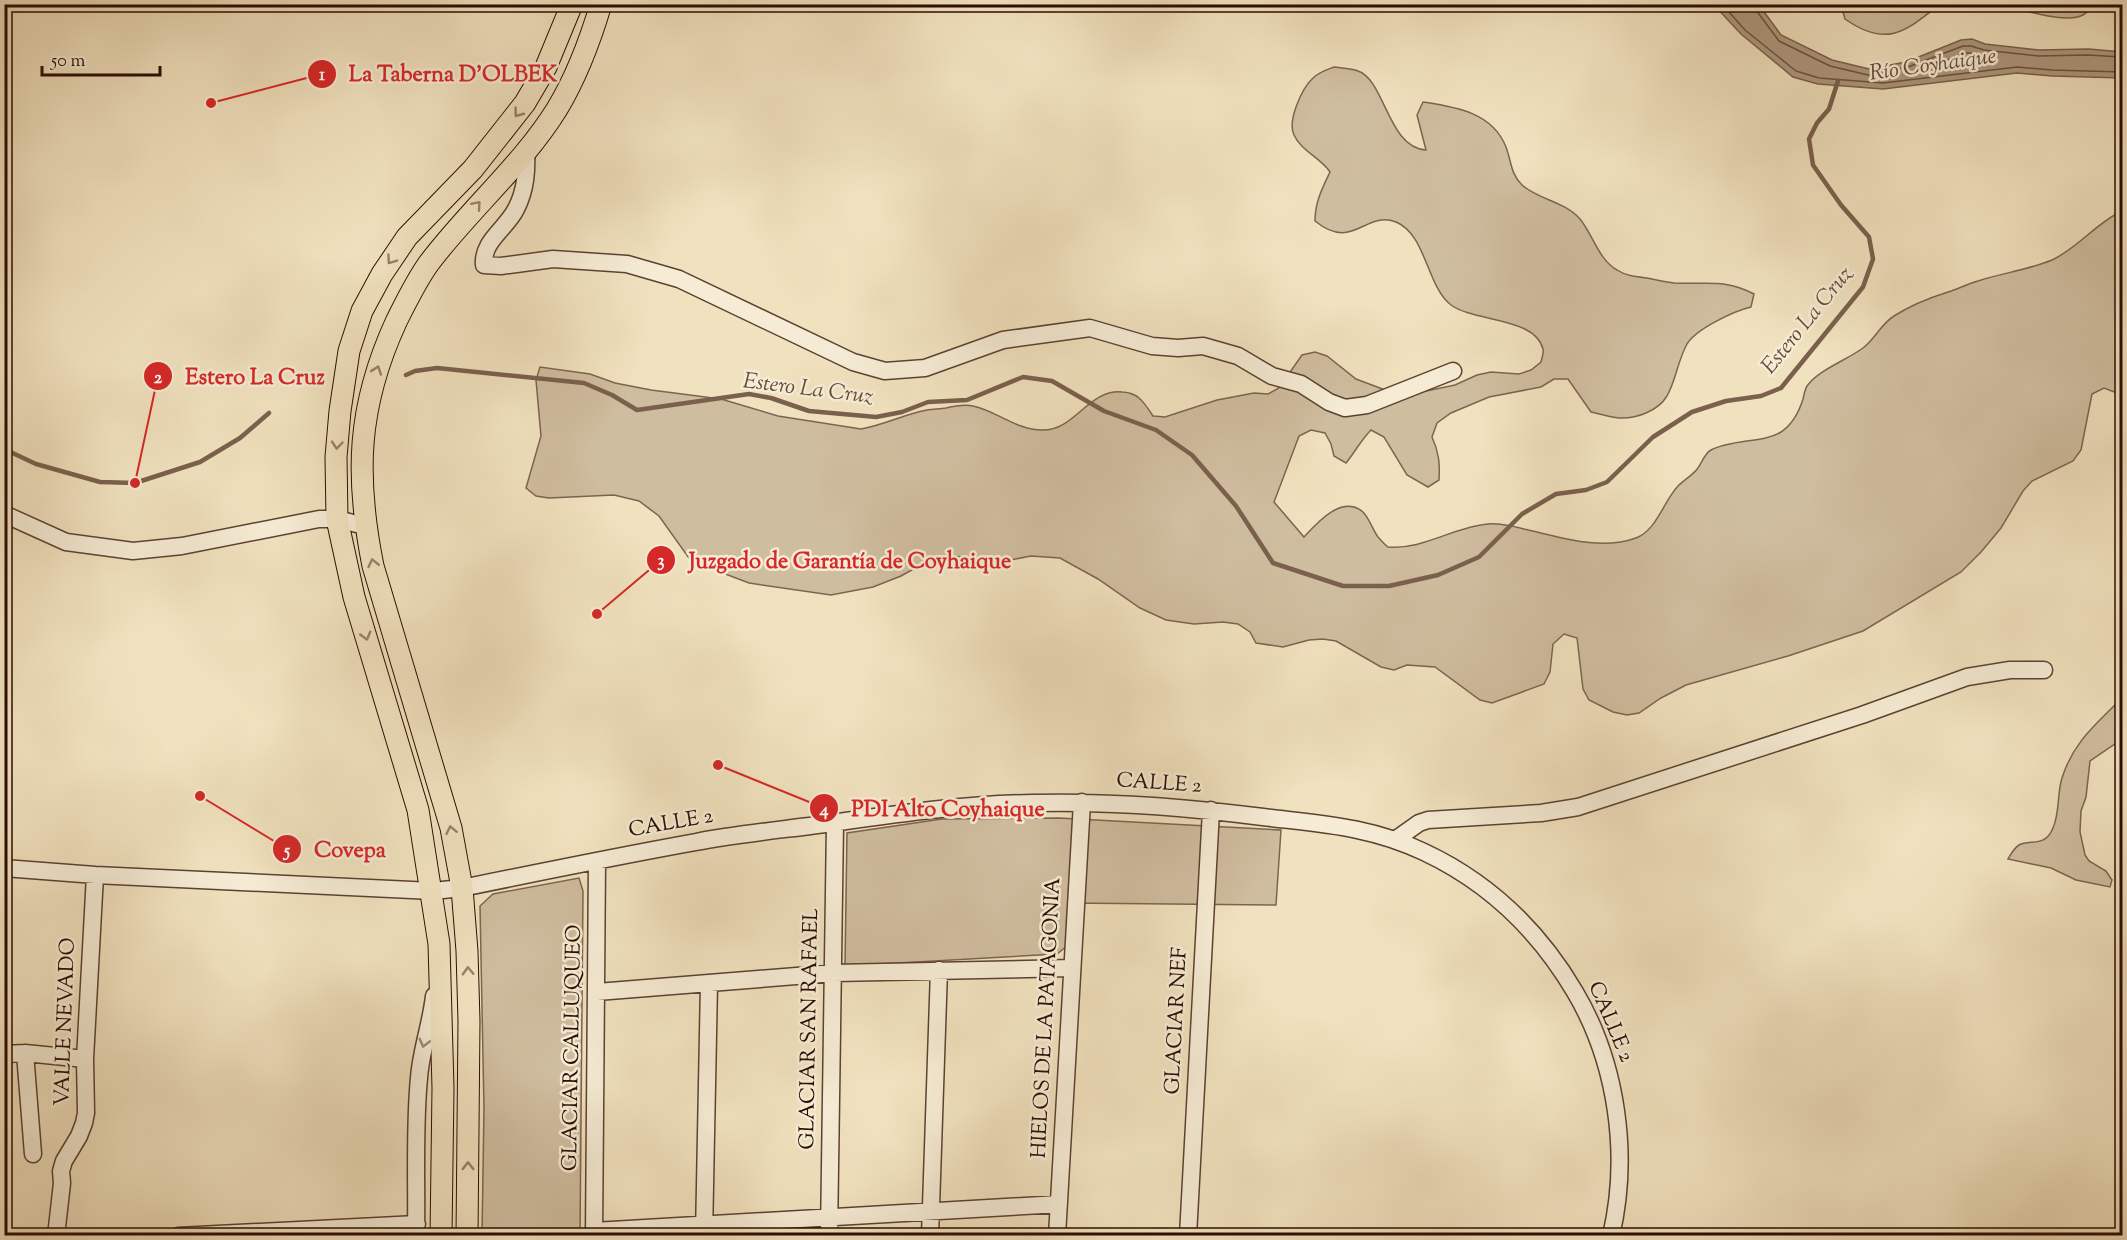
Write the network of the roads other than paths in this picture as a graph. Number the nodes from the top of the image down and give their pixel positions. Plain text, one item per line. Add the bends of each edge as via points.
1 (572, 4) edge
2 (601, 4) edge
3 (526, 149) junction
4 (1453, 371) dead end
5 (4, 514) edge
6 (337, 519) junction
7 (365, 526) junction
8 (2044, 670) dead end
9 (1082, 802) junction
10 (1210, 810) junction
11 (835, 823) junction
12 (1395, 840) junction
13 (597, 861) junction
14 (4, 868) edge
15 (95, 875) junction
16 (462, 888) junction
17 (432, 891) junction
18 (440, 944) junction
19 (1072, 968) junction
20 (939, 969) junction
21 (834, 973) junction
22 (709, 983) junction
23 (597, 992) junction
24 (25, 1053) junction
25 (4, 1054) edge
26 (85, 1059) junction
27 (33, 1154) dead end
28 (1059, 1204) junction
29 (931, 1212) junction
30 (830, 1217) junction
31 (416, 1230) edge
32 (704, 1231) edge
33 (293, 1234) edge
34 (594, 1234) edge
35 (56, 1236) edge
36 (180, 1236) edge
37 (441, 1236) edge
38 (467, 1236) edge
39 (829, 1236) edge
40 (930, 1236) edge
41 (1057, 1236) edge
42 (1188, 1236) edge
43 (1611, 1236) edge

1 -> 6 main road via 546,67 525,103 473,169 408,237 381,274 362,311 349,351 340,411
2 - 3 main road via 579,68 556,109
3 - 4 street via 524,189 515,212 489,243 484,265 553,259 627,264 680,279 853,362 885,371 925,368 1003,340 1090,328 1152,346 1203,346 1238,356 1272,376 1301,384 1345,408 1367,405
7 -> 3 main road via 361,491 366,411 389,338 428,264
5 - 6 street via 66,542 133,551
6 - 7 street
6 -> 17 main road via 354,597 418,810
16 -> 7 main road via 451,828 373,566
8 - 12 street via 2010,670 1966,677 1578,807 1428,820
9 - 10 street, CALLE 2
9 - 11 street, CALLE 2 via 953,807
9 - 19 street, HIELOS DE LA PATAGONIA
10 - 12 street, CALLE 2 via 1342,825
10 - 42 street, GLACIAR NEF
11 - 13 street, CALLE 2
11 - 21 street, GLACIAR SAN RAFAEL
12 - 43 street, CALLE 2 via 1469,877 1505,905 1549,952 1579,999 1602,1052 1616,1108 1620,1166
13 - 16 street, CALLE 2
13 - 23 street, GLACIAR CALLUQUEO
14 - 15 street, CALLE 2
15 - 17 street, CALLE 2
15 - 26 street, VALLE NEVADO
16 - 17 street, CALLE 2
38 -> 16 main road via 469,1021
17 - 18 main road
18 -> 31 street via 418,1079
18 - 37 main road
19 - 20 street
19 - 28 street, HIELOS DE LA PATAGONIA
20 - 21 street
20 - 29 street
21 - 22 street
21 - 30 street, GLACIAR SAN RAFAEL
22 - 23 street
22 - 32 street
23 - 34 street, GLACIAR CALLUQUEO
24 - 25 street
24 - 26 street
24 - 27 street
26 - 35 street, VALLE NEVADO via 84,1123 61,1171
28 - 29 street
28 - 41 street, HIELOS DE LA PATAGONIA
29 - 30 street
29 - 40 street
30 - 32 street
30 - 39 street, GLACIAR SAN RAFAEL
31 - 33 street
32 - 34 street
33 - 36 street

